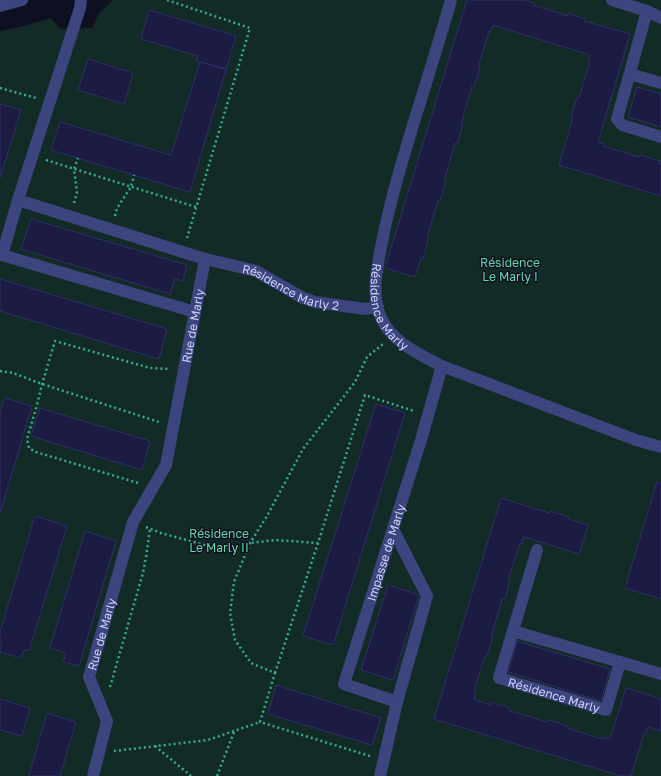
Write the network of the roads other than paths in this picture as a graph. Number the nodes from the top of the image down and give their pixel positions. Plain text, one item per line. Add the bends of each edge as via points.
1 (22, 0) edge
2 (81, 0) edge
3 (451, 0) edge
4 (612, 0) edge
5 (0, 6) edge
6 (647, 11) junction
7 (661, 18) edge
8 (630, 74) junction
9 (661, 83) edge
10 (661, 137) edge
11 (18, 200) junction
12 (204, 259) junction
13 (378, 307) junction
14 (194, 312) junction
15 (442, 366) junction
16 (661, 447) edge
17 (392, 529) junction
18 (537, 550) dead end
19 (513, 631) junction
20 (620, 662) junction
21 (661, 674) edge
22 (397, 702) junction
23 (93, 776) edge
24 (380, 776) edge

1 - 5 street
2 - 11 street
3 - 13 street, Résidence Marly via 383,234 376,275
4 - 6 street
6 - 7 street
6 - 8 street
8 - 9 street
8 - 10 street via 617,119 622,125
11 - 12 street
11 - 14 street via 2,255
12 - 13 street, Résidence Marly 2 via 256,271 303,298 315,302 365,309
12 - 14 street, Rue de Marly
13 - 15 street, Résidence Marly via 387,328 402,344
14 - 23 street, Rue de Marly via 166,465 133,522 89,677 107,721
15 - 16 street, Résidence Marly via 636,440
15 - 17 street, Impasse de Marly
17 - 22 street via 427,596
17 - 22 street, Impasse de Marly via 344,684
18 - 19 street, Résidence Marly
19 - 20 street
19 - 20 street, Résidence Marly via 499,678 606,710
20 - 21 street
22 - 24 street

